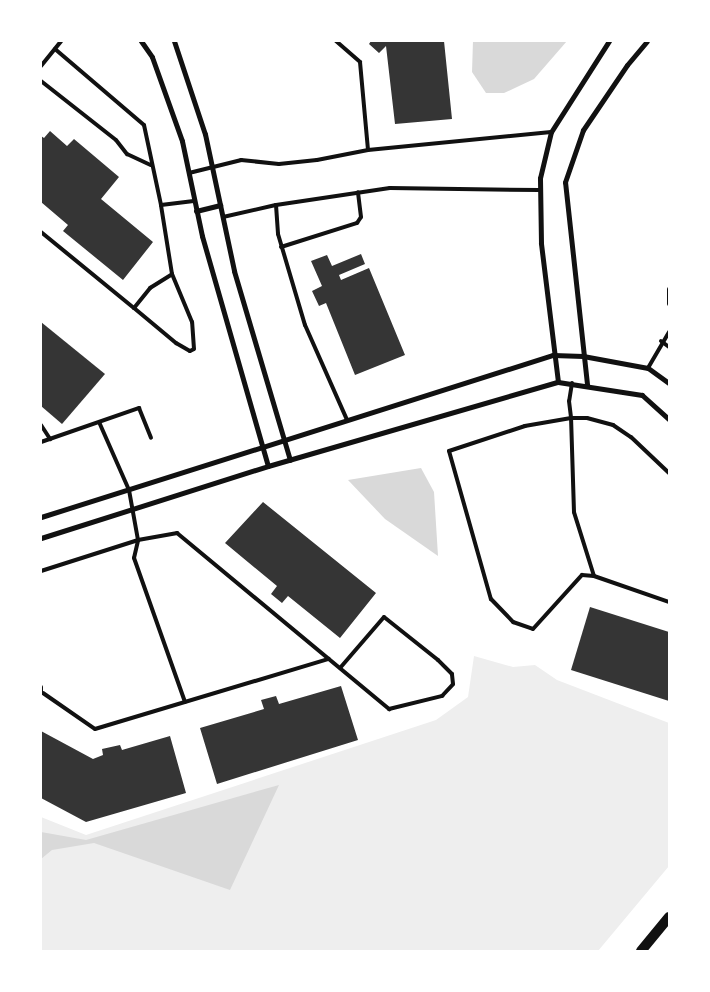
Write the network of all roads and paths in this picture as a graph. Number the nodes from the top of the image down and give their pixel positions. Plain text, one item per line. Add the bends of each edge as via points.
1 (61, 41) edge
2 (141, 41) edge
3 (174, 41) edge
4 (336, 41) edge
5 (609, 41) edge
6 (648, 41) edge
7 (55, 49) junction
8 (41, 66) edge
9 (41, 80) edge
10 (551, 132) junction
11 (368, 150) junction
12 (151, 165) junction
13 (212, 167) junction
14 (188, 173) junction
15 (540, 190) junction
16 (358, 192) junction
17 (194, 201) junction
18 (220, 204) junction
19 (161, 205) junction
20 (276, 205) junction
21 (196, 211) junction
22 (223, 218) junction
23 (41, 232) edge
24 (281, 247) junction
25 (172, 274) junction
26 (669, 289) edge
27 (669, 304) edge
28 (134, 308) junction
29 (669, 332) edge
30 (661, 341) junction
31 (669, 347) edge
32 (553, 355) junction
33 (583, 356) junction
34 (648, 368) junction
35 (558, 382) junction
36 (572, 383) junction
37 (669, 383) edge
38 (587, 384) junction
39 (571, 418) junction
40 (669, 419) edge
41 (347, 420) junction
42 (99, 422) junction
43 (41, 425) edge
44 (50, 438) junction
45 (151, 438) dead end
46 (283, 441) junction
47 (41, 442) edge
48 (260, 448) junction
49 (290, 460) junction
50 (268, 466) junction
51 (669, 473) edge
52 (128, 490) junction
53 (131, 510) junction
54 (41, 518) edge
55 (41, 538) edge
56 (138, 540) junction
57 (41, 571) edge
58 (594, 576) junction
59 (669, 602) edge
60 (329, 659) junction
61 (340, 668) junction
62 (41, 686) edge
63 (42, 693) edge
64 (185, 702) junction
65 (669, 917) edge
66 (641, 951) edge

1 - 7 lane
2 - 14 street via 152,57 182,141
3 - 13 street via 205,134
4 - 11 lane via 360,62
5 - 10 street
6 - 33 street via 626,65 583,130 565,182
7 - 8 lane
7 - 12 lane via 144,125
9 - 12 lane via 116,140 127,154
10 - 11 lane
10 - 15 street
11 - 13 lane via 316,160 279,164 241,160
12 - 19 lane
13 - 14 lane
13 - 18 street
14 - 17 street
15 - 16 lane via 390,188
15 - 32 street via 541,243
16 - 20 lane
16 - 24 lane via 361,217 357,223
17 - 19 lane
17 - 21 street
18 - 21 street
18 - 22 street
19 - 25 lane
20 - 22 lane
20 - 24 lane
21 - 48 street
22 - 46 street via 234,271
23 - 28 lane
24 - 41 lane via 304,325
25 - 28 lane via 150,288
25 - 28 lane via 192,322 194,349 190,351 176,342
26 - 27 lane
29 - 30 lane
30 - 31 lane
30 - 34 lane
32 - 33 street
32 - 35 street
32 - 41 street
33 - 34 street
33 - 38 street
34 - 37 street
35 - 36 street
35 - 49 street
36 - 38 street
36 - 39 lane
38 - 40 street via 642,395
39 - 51 lane via 587,418 613,426 631,437
39 - 58 lane via 574,512
39 - 58 lane via 525,426 449,451 491,598 513,622 533,629 582,575
41 - 46 street
42 - 44 lane
42 - 45 lane via 139,408
42 - 52 lane
43 - 44 lane
44 - 47 lane
46 - 48 street
46 - 49 street
48 - 50 street
48 - 52 street
49 - 50 street
50 - 53 street
52 - 53 lane
52 - 54 street
53 - 55 street
53 - 56 lane
56 - 57 lane
56 - 60 lane via 178,533
56 - 64 lane via 134,558
58 - 59 lane
60 - 61 lane
60 - 64 lane
61 - 61 lane via 389,710 442,696 453,684 452,674 438,660 384,616
62 - 63 lane
63 - 64 lane via 95,729
65 - 66 main road

